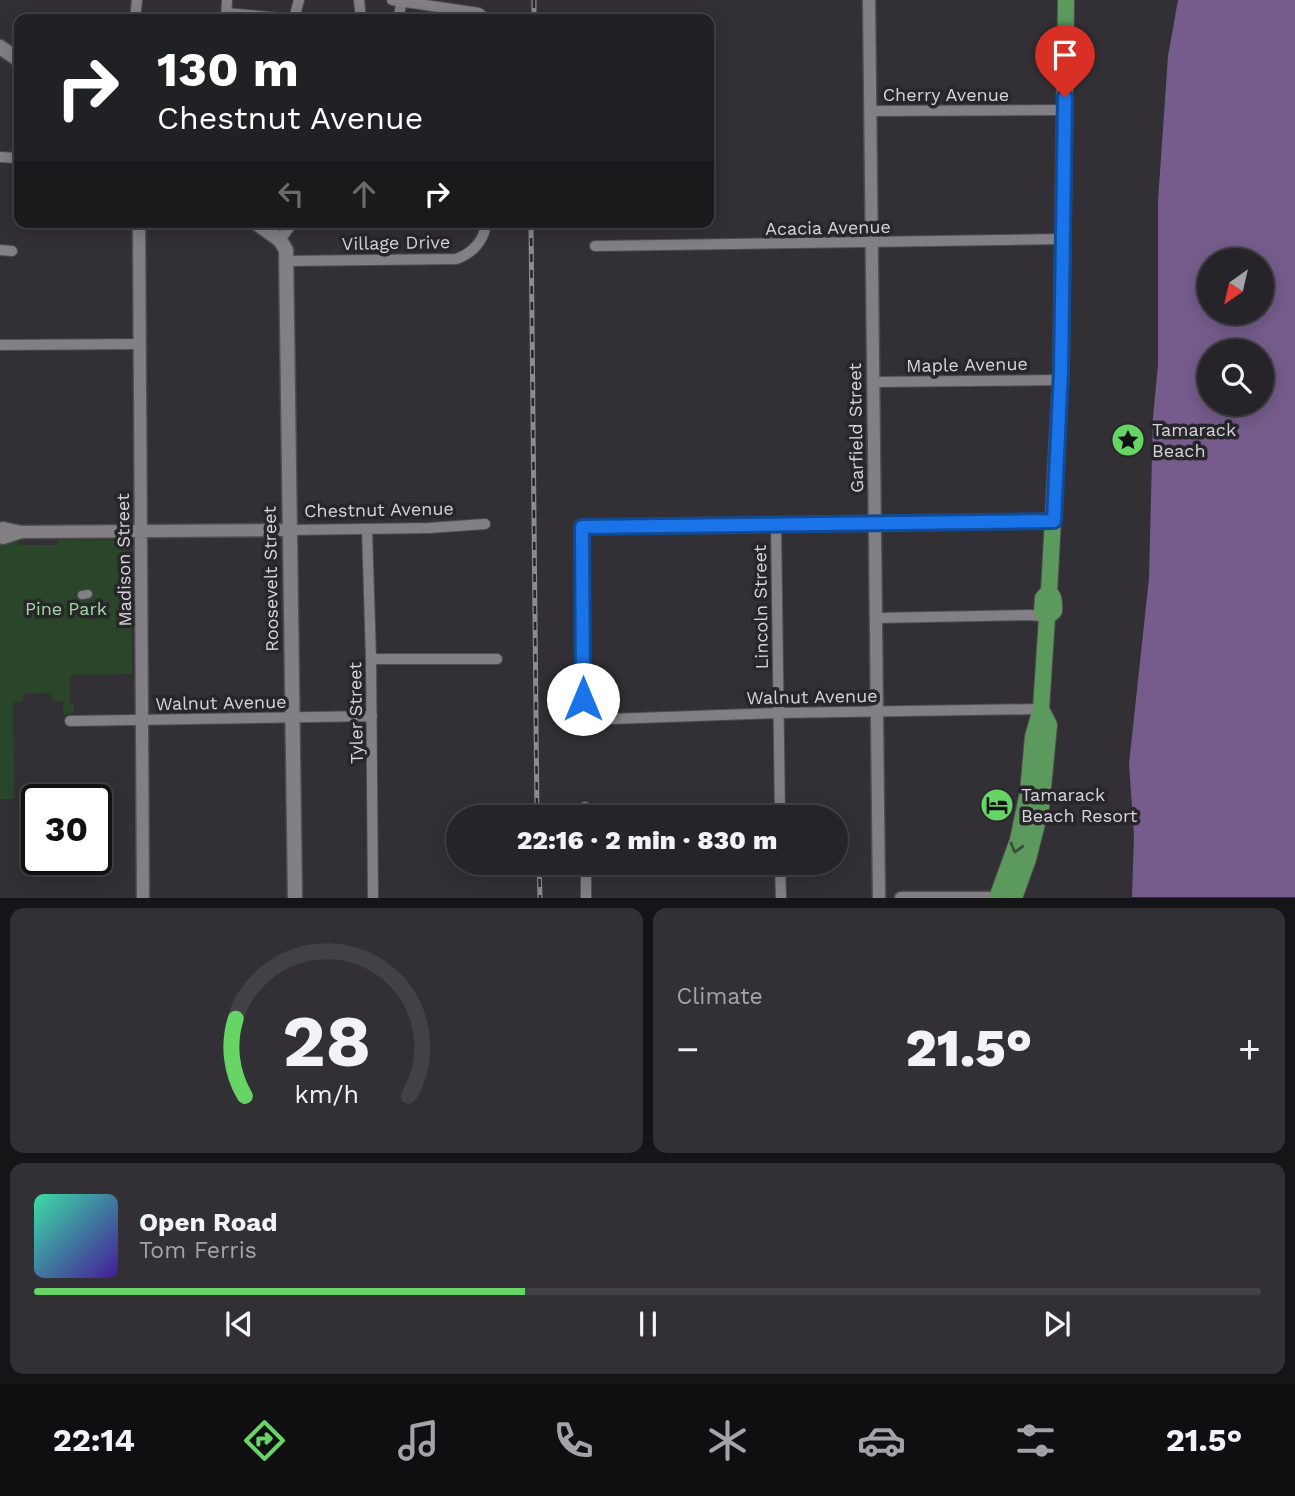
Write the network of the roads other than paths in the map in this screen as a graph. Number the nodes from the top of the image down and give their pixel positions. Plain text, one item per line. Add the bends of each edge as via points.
1 (391, 0) edge
2 (869, 0) edge
3 (1066, 0) edge
4 (402, 1) edge
5 (481, 14) edge
6 (1065, 110) junction
7 (870, 111) junction
8 (139, 228) edge
9 (264, 228) edge
10 (289, 228) edge
11 (485, 228) edge
12 (280, 240) junction
13 (1062, 240) junction
14 (872, 243) junction
15 (595, 246) dead end
16 (0, 250) edge
17 (12, 251) dead end
18 (286, 261) junction
19 (139, 344) junction
20 (0, 345) edge
21 (1061, 380) junction
22 (873, 382) junction
23 (1054, 521) junction
24 (875, 522) junction
25 (776, 523) junction
26 (485, 524) dead end
27 (367, 529) junction
28 (289, 530) junction
29 (141, 531) junction
30 (1, 533) edge
31 (1047, 617) junction
32 (876, 618) junction
33 (371, 659) junction
34 (497, 659) dead end
35 (1041, 709) junction
36 (877, 711) junction
37 (778, 713) junction
38 (372, 716) junction
39 (291, 718) junction
40 (143, 719) junction
41 (70, 721) dead end
42 (780, 805) edge
43 (586, 875) edge
44 (780, 875) edge
45 (143, 898) edge
46 (295, 898) edge
47 (373, 898) edge
48 (586, 898) edge
49 (781, 898) edge
50 (879, 898) edge
51 (901, 898) edge
52 (990, 898) edge
53 (997, 898) edge
54 (1014, 898) edge

1 - 4 street
2 - 7 street, Garfield Street
3 - 6 main road
4 - 5 street
6 - 7 street, Cherry Avenue
6 - 13 main road
7 - 14 street, Garfield Street
8 - 19 street, Madison Street
9 - 12 main road
10 - 12 street
11 - 18 street, Village Drive via 481,243 456,259
12 - 18 main road, Roosevelt Street
13 - 14 street, Acacia Avenue
13 - 21 main road
14 - 15 street, Acacia Avenue
14 - 22 street, Garfield Street
16 - 17 street
18 - 28 main road, Roosevelt Street
19 - 20 street
19 - 29 street, Madison Street
21 - 22 street, Maple Avenue
21 - 23 main road
22 - 24 street, Garfield Street
23 - 24 street
23 - 31 main road via 1049,592 1043,598 1042,611
24 - 25 street
24 - 32 street, Garfield Street
25 - 37 street, Lincoln Street
25 - 37 street, Walnut Avenue via 582,527 583,720
26 - 27 street, Chestnut Avenue
27 - 28 street, Chestnut Avenue
27 - 33 street, Tyler Street
28 - 29 street, Chestnut Avenue
28 - 39 main road, Roosevelt Street
29 - 30 street, Chestnut Avenue
29 - 40 street, Madison Street
31 - 32 street
31 - 35 main road
32 - 36 street, Garfield Street
33 - 34 street
33 - 38 street, Tyler Street
35 - 36 street, Walnut Avenue
35 -> 53 main road via 1018,841
35 - 54 main road via 1049,725 1041,808
36 - 37 street, Walnut Avenue
36 - 50 street, Garfield Street
37 - 42 street, Lincoln Street
38 - 39 street, Walnut Avenue
38 - 47 street, Tyler Street
39 - 40 street, Walnut Avenue
39 - 46 main road, Roosevelt Street
40 - 41 street, Walnut Avenue
40 - 45 street, Madison Street
43 - 48 street
44 - 49 street
51 - 52 street

